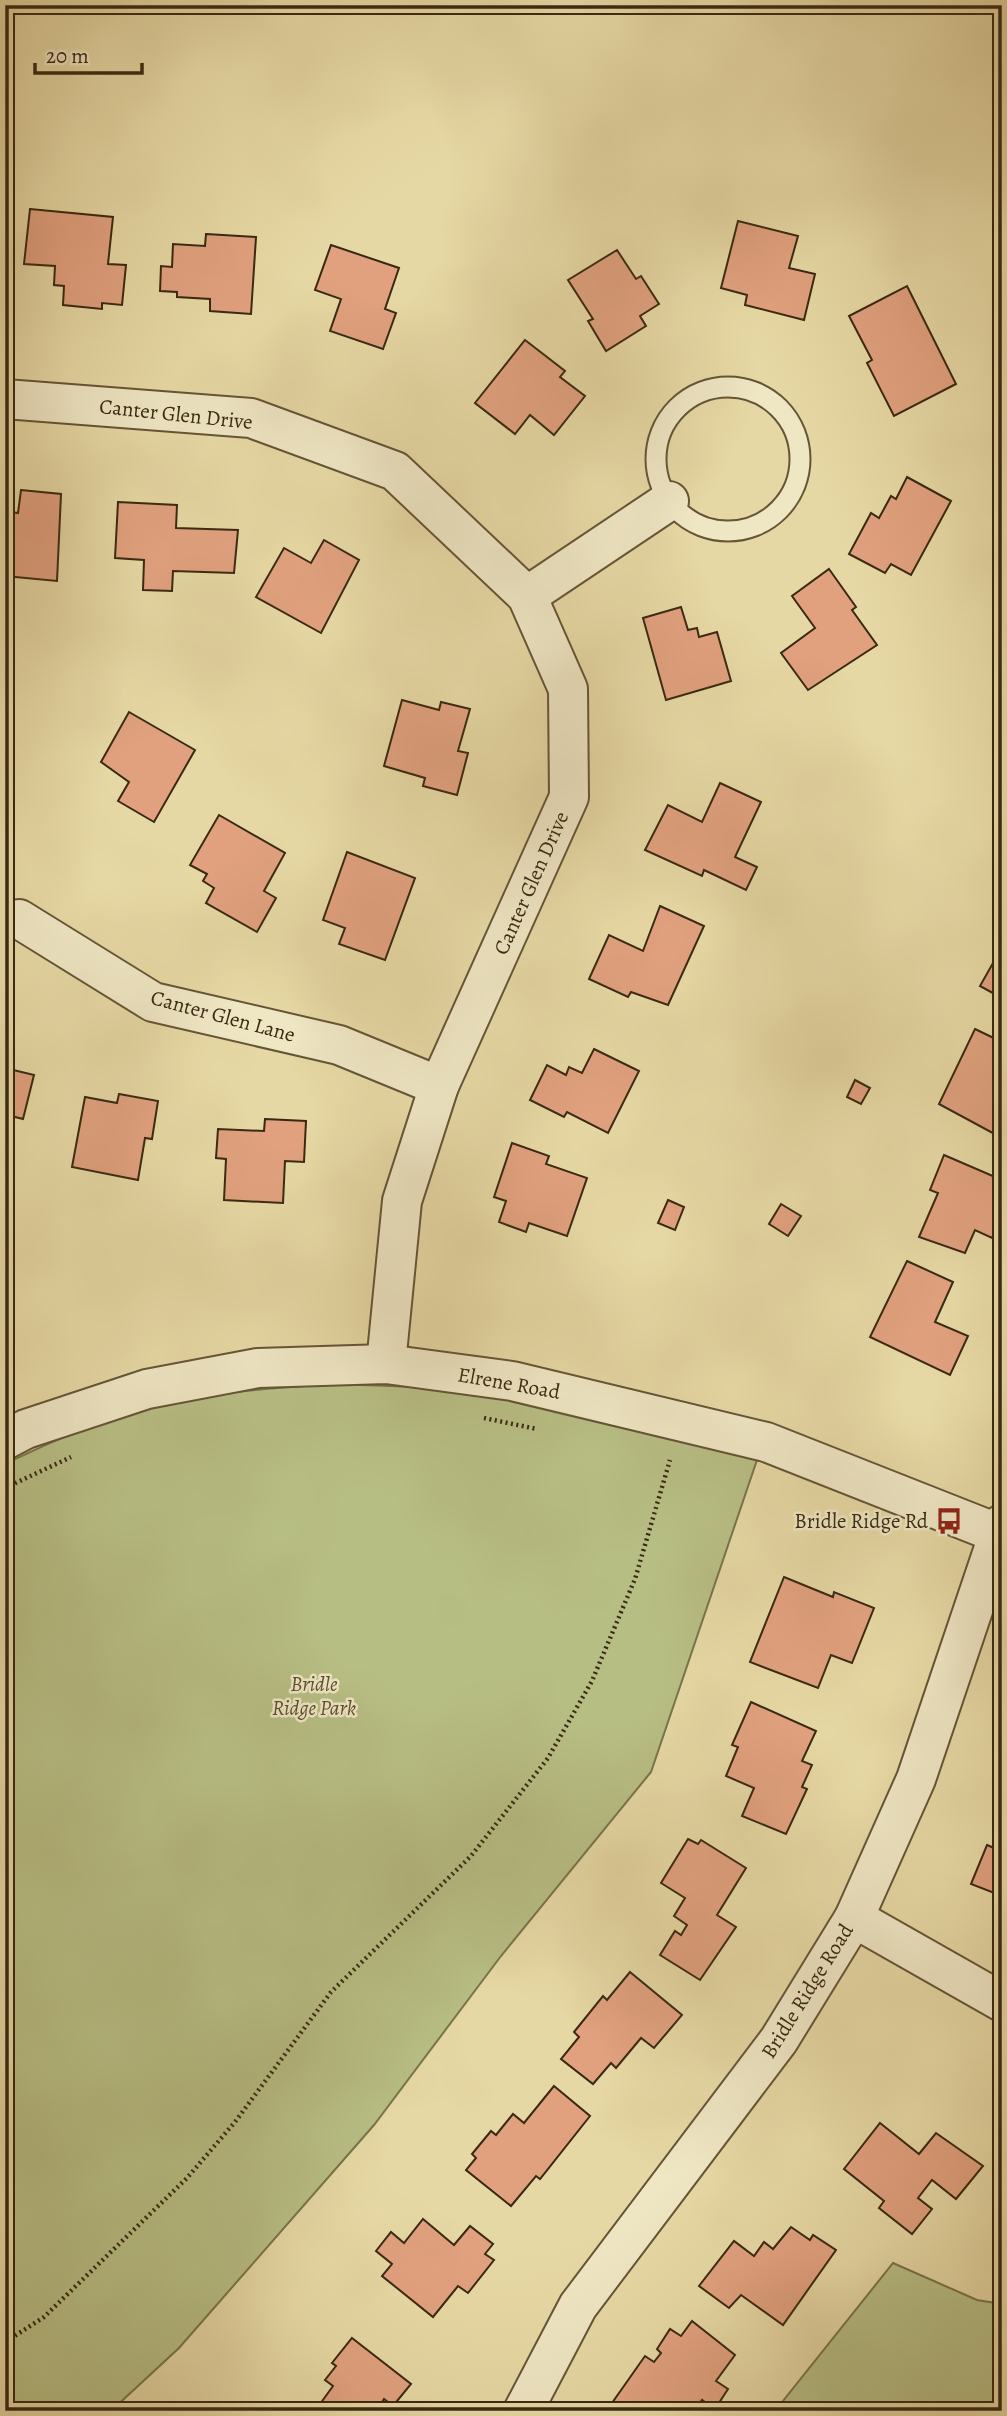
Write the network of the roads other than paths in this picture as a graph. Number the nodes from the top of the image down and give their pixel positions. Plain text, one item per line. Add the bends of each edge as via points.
1 (5, 399) edge
2 (669, 501) junction
3 (527, 596) junction
4 (19, 919) dead end
5 (439, 1087) junction
6 (386, 1364) junction
7 (5, 1440) edge
8 (1001, 1531) edge
9 (853, 1918) junction
10 (1002, 2002) edge
11 (523, 2411) edge

1 - 3 street, Canter Glen Drive via 251,418 395,471
2 - 2 lane via 686,518 708,529 756,526 777,513 792,494 800,470 800,446 791,423 776,404 756,392 710,389 689,398 660,434 659,480
2 - 3 street
3 - 5 street, Canter Glen Drive via 568,689 569,797
4 - 5 street, Canter Glen Lane via 153,1002 339,1045
5 - 6 street, Canter Glen Drive via 402,1201
6 - 7 street, Elrene Road via 258,1368 160,1387 26,1429
6 - 8 street, Elrene Road via 512,1381 766,1442
8 - 9 street, Bridle Ridge Road via 916,1779
9 - 10 street
9 - 11 street, Bridle Ridge Road via 779,2040 578,2306

